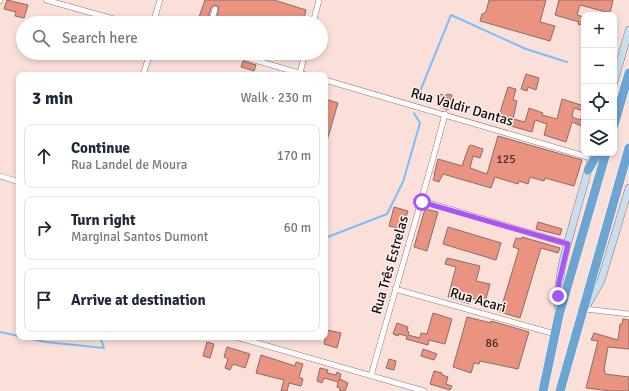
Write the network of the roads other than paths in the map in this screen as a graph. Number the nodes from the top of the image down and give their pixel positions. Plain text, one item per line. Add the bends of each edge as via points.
1 (46, 0) edge
2 (160, 0) edge
3 (319, 0) edge
4 (215, 9) dead end
5 (103, 16) edge
6 (155, 16) edge
7 (213, 16) edge
8 (315, 16) edge
9 (629, 30) edge
10 (148, 60) edge
11 (254, 60) edge
12 (303, 60) edge
13 (144, 72) edge
14 (296, 72) edge
15 (300, 72) edge
16 (617, 72) edge
17 (629, 73) edge
18 (328, 81) edge
19 (445, 114) junction
20 (615, 120) edge
21 (629, 148) edge
22 (581, 151) edge
23 (594, 156) edge
24 (605, 156) edge
25 (588, 170) joint
26 (0, 176) edge
27 (16, 181) edge
28 (629, 188) edge
29 (422, 202) junction
30 (568, 244) junction
31 (395, 289) junction
32 (585, 308) junction
33 (629, 314) edge
34 (559, 315) junction
35 (555, 334) junction
36 (246, 340) edge
37 (371, 376) junction
38 (424, 391) edge
39 (543, 391) edge
40 (560, 391) edge

1 - 5 street
2 - 6 street
3 - 8 street
4 - 7 street
9 - 16 main road
10 - 13 street
11 - 14 street
12 - 15 street
17 - 20 highway
18 - 19 street, Rua Valdir Dantas
19 - 22 street, Rua Valdir Dantas
19 - 29 street, Rua Três Estrelas
21 - 32 highway
23 - 25 highway
24 - 34 highway
25 - 30 main road
26 - 27 street
28 - 32 main road via 601,281
29 - 30 street
29 - 31 street, Rua Três Estrelas
30 - 34 main road via 558,288
31 - 35 street, Rua Acari
31 - 37 street, Rua Três Estrelas
32 - 33 street
32 - 40 highway
34 - 35 highway
35 - 39 highway
36 - 37 street
37 - 38 street

